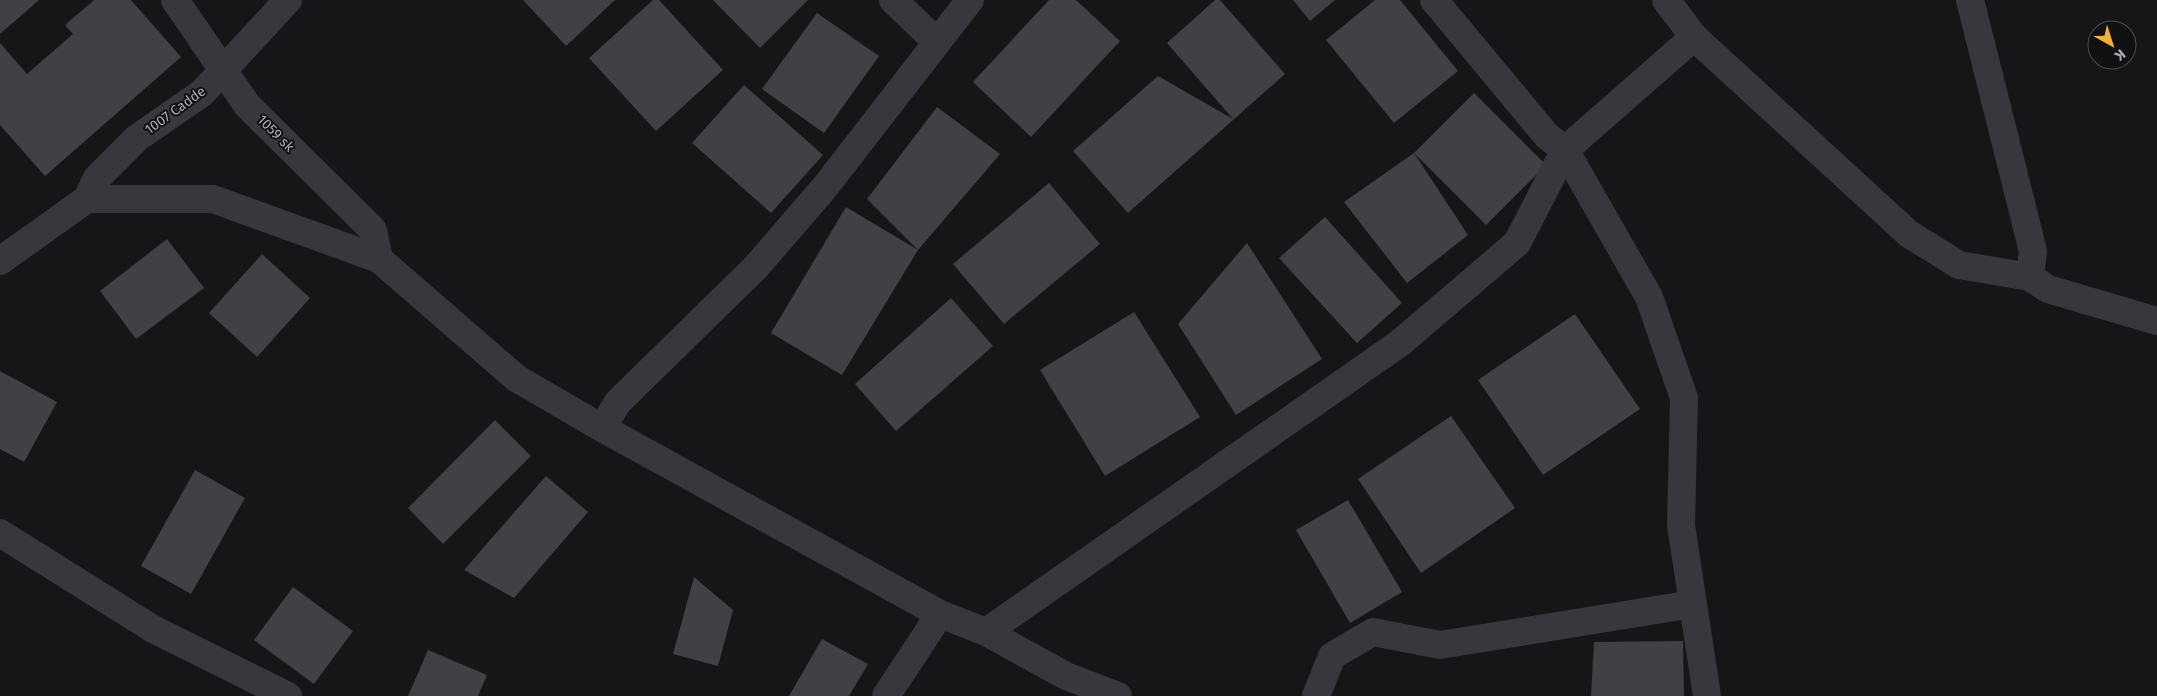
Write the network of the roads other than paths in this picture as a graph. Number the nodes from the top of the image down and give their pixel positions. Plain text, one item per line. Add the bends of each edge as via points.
1 (175, 0) edge
2 (288, 0) edge
3 (892, 0) edge
4 (970, 0) edge
5 (1434, 0) edge
6 (1666, 0) edge
7 (1970, 0) edge
8 (1694, 37) junction
9 (936, 41) junction
10 (222, 70) junction
11 (1566, 150) junction
12 (87, 199) junction
13 (379, 259) junction
14 (0, 261) edge
15 (2030, 277) junction
16 (2157, 321) edge
17 (602, 428) junction
18 (0, 533) edge
19 (1693, 604) junction
20 (940, 614) junction
21 (986, 632) junction
22 (288, 696) edge
23 (886, 696) edge
24 (1118, 696) edge
25 (1316, 696) edge
26 (1707, 696) edge

1 - 10 street, 1059 sk
2 - 10 street, 1007 Cadde
3 - 9 street
4 - 9 street
5 - 11 street via 1547,136
6 - 8 street
7 - 15 street via 2033,251
8 - 11 street
8 - 15 street via 1909,234 1959,265
9 - 17 street via 825,187 756,267 618,402
10 - 12 street, 1007 Cadde via 202,93 137,138 97,178
10 - 13 street, 1059 sk via 247,105 373,230
11 - 19 street via 1650,297 1684,398 1681,525
11 - 21 street via 1517,242 1400,343
12 - 13 street via 213,199
12 - 14 street
13 - 17 street via 516,378
15 - 16 street via 2048,289
17 - 20 street
18 - 22 street via 153,629
19 - 25 street via 1440,645 1373,632 1332,656
19 - 26 street
20 - 21 street
20 - 23 street
21 - 24 street via 1066,676

